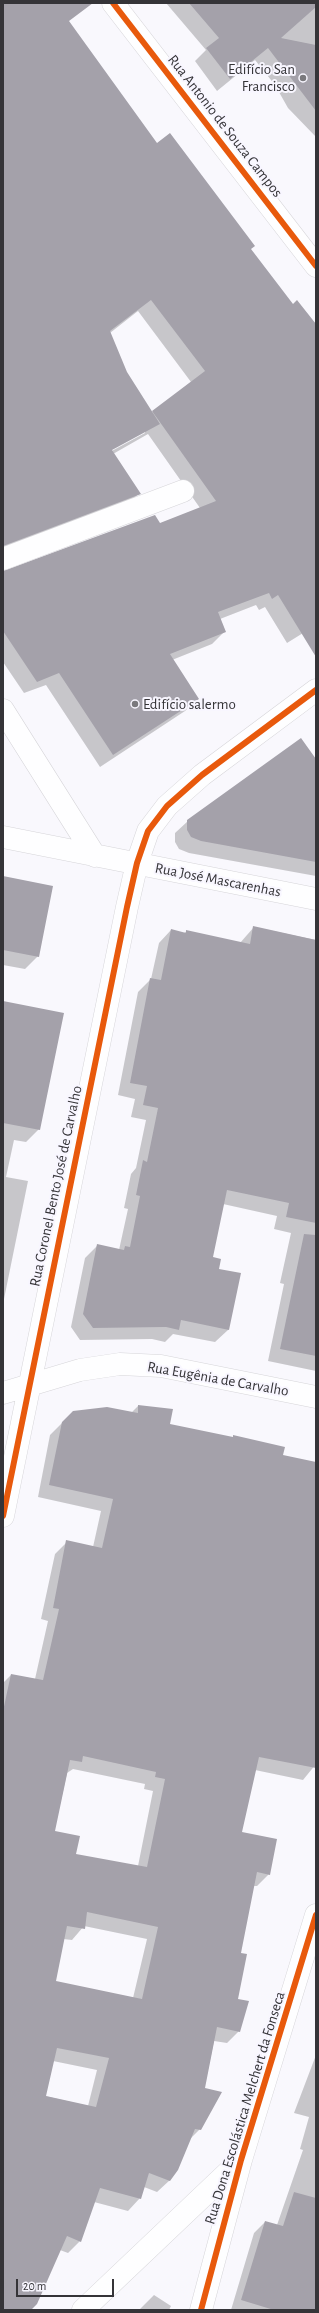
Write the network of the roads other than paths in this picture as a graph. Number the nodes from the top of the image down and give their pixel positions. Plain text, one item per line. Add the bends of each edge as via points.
1 (113, 3) edge
2 (316, 266) edge
3 (183, 491) dead end
4 (3, 559) edge
5 (316, 690) edge
6 (3, 710) edge
7 (3, 837) edge
8 (95, 856) junction
9 (137, 863) junction
10 (316, 899) edge
11 (29, 1385) junction
12 (3, 1393) edge
13 (316, 1397) edge
14 (3, 1516) edge
15 (316, 1915) edge
16 (241, 2160) junction
17 (82, 2310) edge
18 (201, 2310) edge

1 - 2 street, Rua Antonio de Souza Campos
3 - 4 street
5 - 9 street, Rua Coronel Bento José de Carvalho via 202,775 167,806 148,831
6 - 8 street
7 - 8 street, Rua José Mascarenhas
8 - 9 street, Rua José Mascarenhas
9 - 10 street, Rua José Mascarenhas
9 - 11 street, Rua Coronel Bento José de Carvalho
11 - 12 street, Rua Eugênia de Carvalho
11 - 13 street, Rua Eugênia de Carvalho via 80,1370 120,1364 161,1366
11 - 14 street, Rua Coronel Bento José de Carvalho
15 - 16 street, Rua Dona Escolástica Melchert da Fonseca
16 - 17 street
16 - 18 street, Rua Dona Escolástica Melchert da Fonseca

